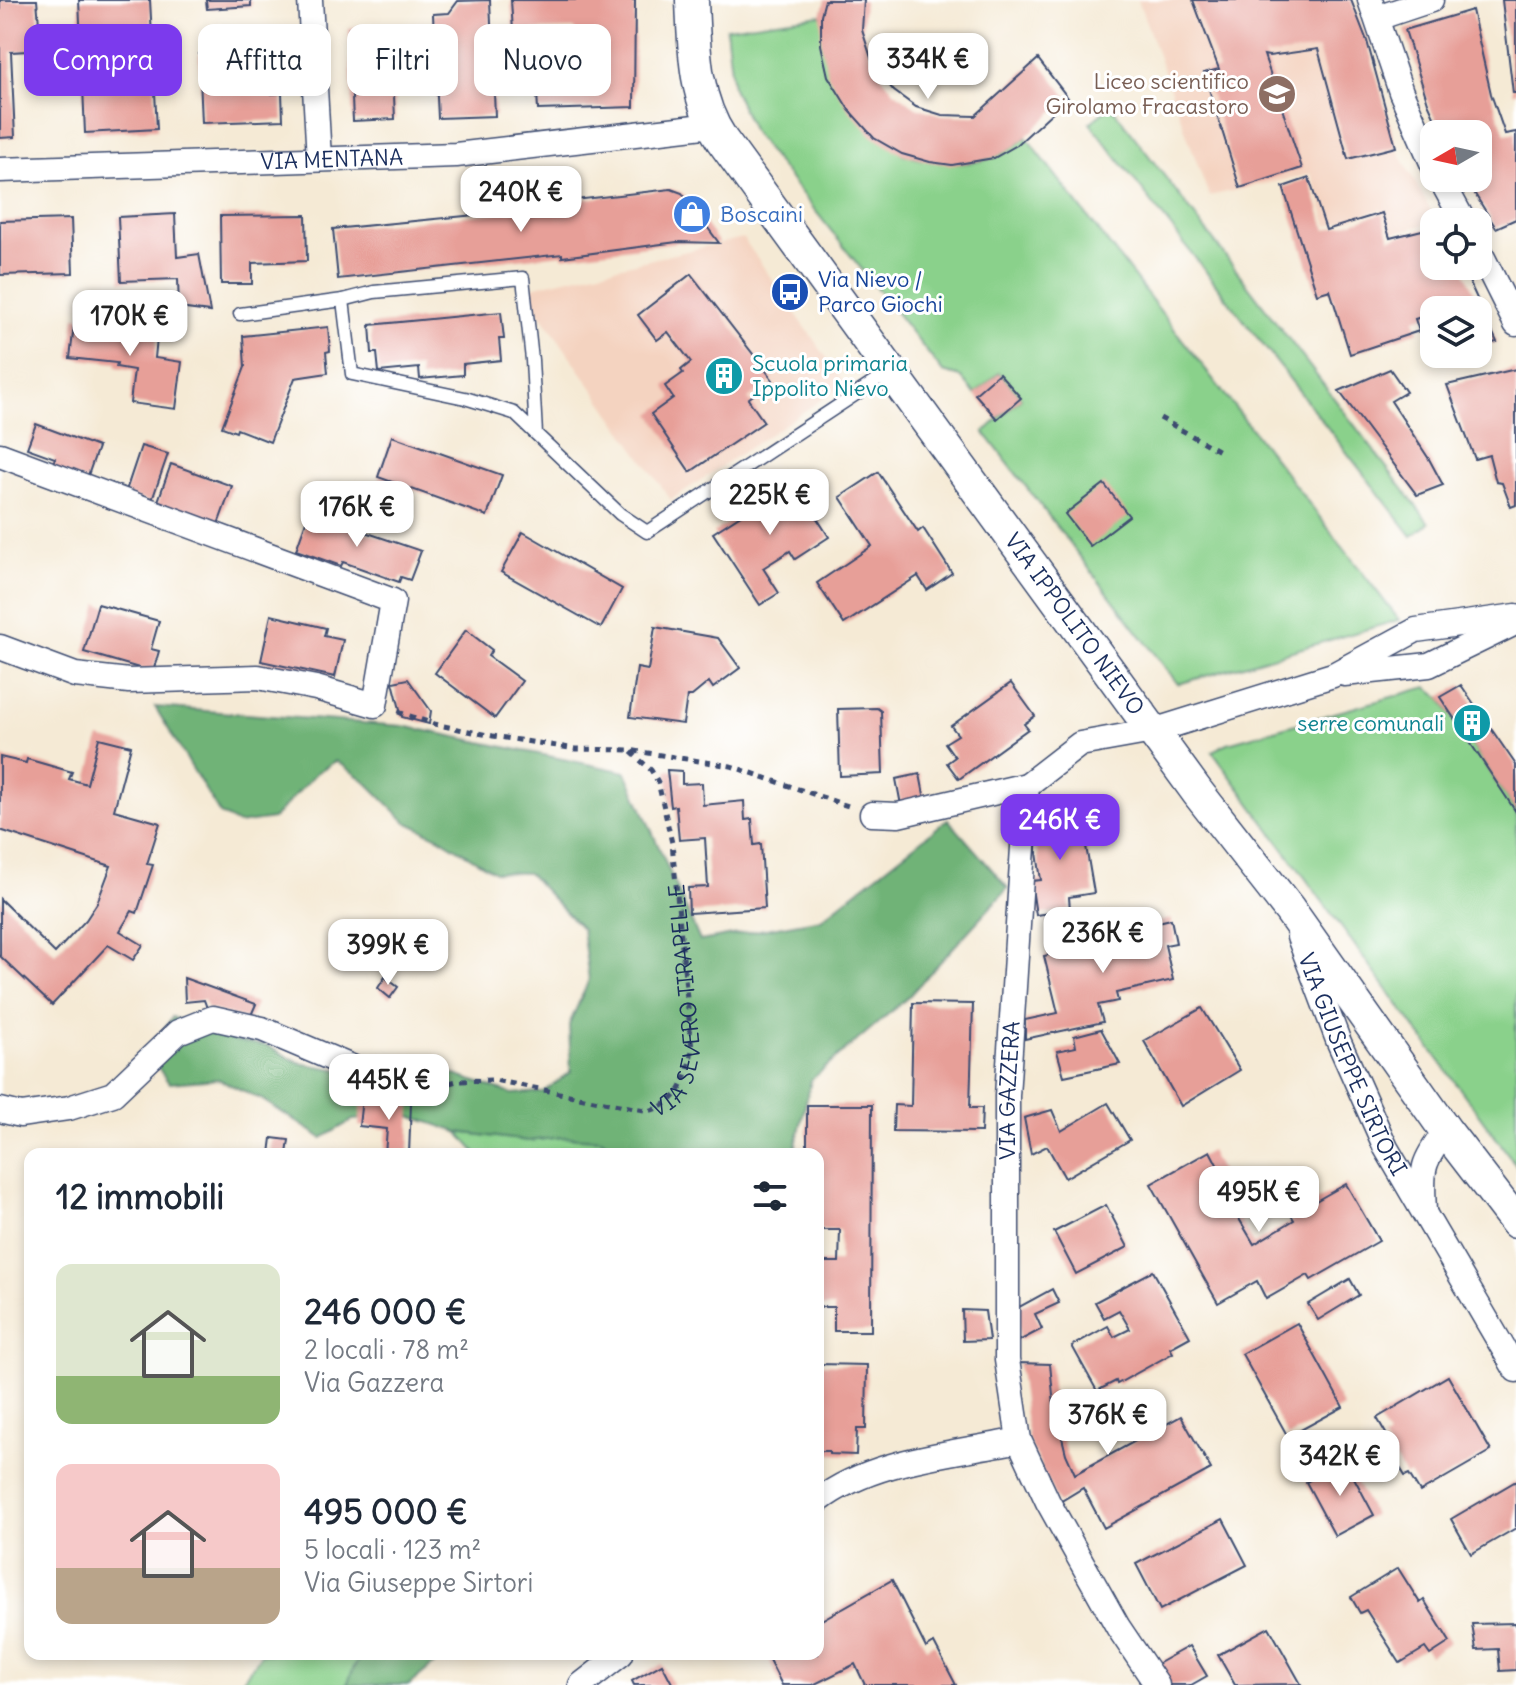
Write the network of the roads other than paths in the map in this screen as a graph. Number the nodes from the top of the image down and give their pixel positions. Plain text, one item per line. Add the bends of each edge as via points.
1 (310, 0) edge
2 (692, 0) edge
3 (1431, 0) edge
4 (1373, 9) edge
5 (712, 125) junction
6 (1420, 135) edge
7 (319, 159) junction
8 (0, 170) edge
9 (1492, 276) edge
10 (343, 300) junction
11 (240, 314) dead end
12 (1516, 324) edge
13 (891, 372) junction
14 (536, 434) junction
15 (0, 455) edge
16 (1516, 616) edge
17 (1516, 622) edge
18 (0, 647) edge
19 (1333, 675) junction
20 (1153, 731) junction
21 (1027, 785) junction
22 (872, 814) road end
23 (1289, 909) junction
24 (401, 1088) road end
25 (0, 1110) edge
26 (1446, 1131) junction
27 (1424, 1217) junction
28 (1516, 1222) edge
29 (1516, 1370) edge
30 (1019, 1440) junction
31 (824, 1496) edge
32 (613, 1660) edge
33 (581, 1685) edge
34 (1157, 1685) edge

1 - 7 street
2 - 5 street, VIA IPPOLITO NIEVO via 694,66
3 - 4 street
4 - 6 street
5 - 7 street, VIA MENTANA via 456,155
5 - 13 street, VIA IPPOLITO NIEVO
7 - 8 street, VIA MENTANA
9 - 12 street
10 - 11 lane
10 - 14 lane via 352,374 514,413
10 - 14 lane via 374,292 523,278
13 - 14 lane via 647,532 620,514
13 - 20 street, VIA IPPOLITO NIEVO
15 - 18 street via 393,601 375,705 258,677 129,681 75,675
16 - 19 street via 1416,630
17 - 19 street via 1429,665
19 - 20 street
20 - 21 street via 1080,744
20 - 23 street, VIA IPPOLITO NIEVO
21 - 22 street via 898,815
21 - 30 street, VIA GAZZERA via 1007,1112 1007,1360
23 - 26 street, VIA IPPOLITO NIEVO
23 - 27 street, VIA GIUSEPPE SIRTORI via 1338,1040 1386,1148
24 - 25 street via 262,1029 213,1018 178,1032 113,1094 21,1115
26 - 27 street, VIA GIUSEPPE SIRTORI via 1422,1172
26 - 28 street, VIA IPPOLITO NIEVO
27 - 29 street, VIA GIUSEPPE SIRTORI
30 - 31 street via 876,1469
30 - 34 street, VIA GAZZERA via 1048,1502
32 - 33 street

